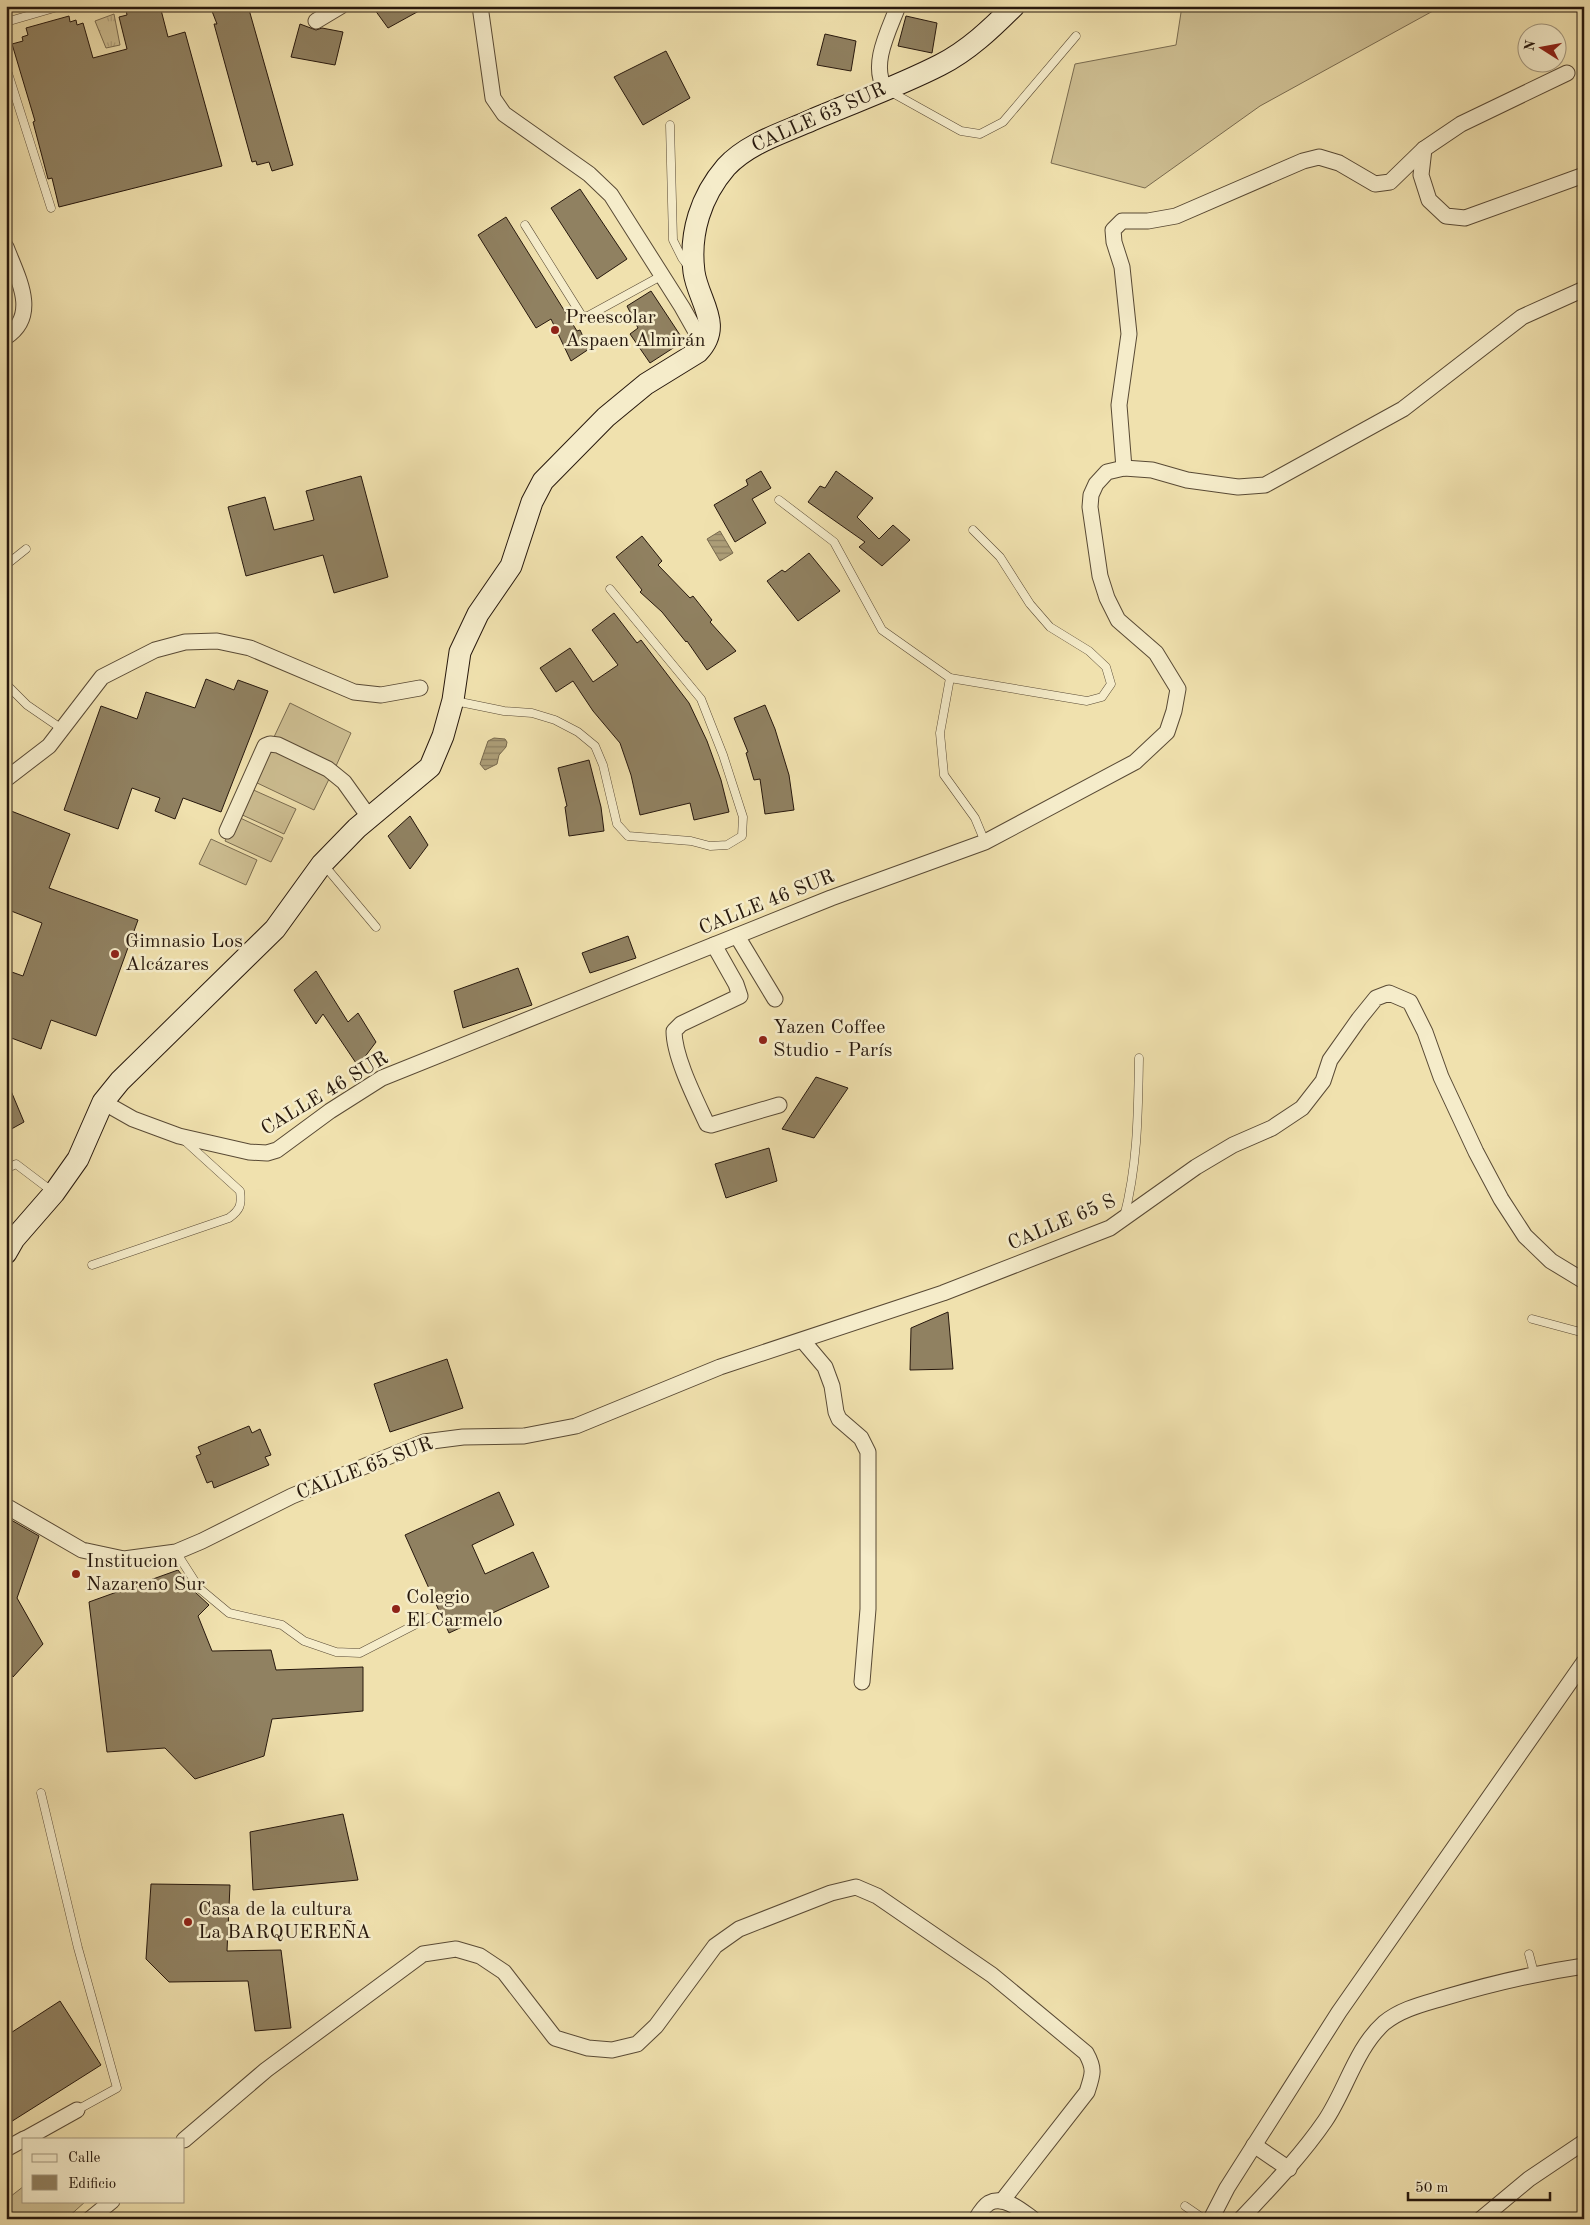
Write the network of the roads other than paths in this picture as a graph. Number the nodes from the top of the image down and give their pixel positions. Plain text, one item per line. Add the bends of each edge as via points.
1 (62, 6) edge
2 (341, 6) edge
3 (480, 6) edge
4 (898, 6) edge
5 (1014, 6) edge
6 (316, 21) dead end
7 (6, 22) edge
8 (1076, 36) dead end
9 (6, 68) edge
10 (1567, 73) dead end
11 (885, 88) junction
12 (670, 124) dead end
13 (1424, 149) junction
14 (1584, 175) edge
15 (50, 208) dead end
16 (525, 226) dead end
17 (6, 247) edge
18 (694, 273) junction
19 (661, 276) junction
20 (1584, 289) edge
21 (6, 337) edge
22 (696, 352) junction
23 (1124, 468) junction
24 (779, 500) dead end
25 (974, 530) dead end
26 (26, 549) dead end
27 (6, 565) edge
28 (610, 588) dead end
29 (950, 678) junction
30 (6, 684) edge
31 (420, 688) dead end
32 (453, 700) junction
33 (62, 729) junction
34 (6, 779) edge
35 (369, 817) junction
36 (226, 831) dead end
37 (985, 842) junction
38 (322, 864) junction
39 (376, 927) dead end
40 (737, 936) junction
41 (714, 945) junction
42 (775, 999) dead end
43 (1139, 1058) dead end
44 (103, 1102) junction
45 (779, 1105) dead end
46 (180, 1136) junction
47 (6, 1169) edge
48 (54, 1193) junction
49 (1123, 1221) junction
50 (6, 1253) edge
51 (92, 1265) dead end
52 (1584, 1281) edge
53 (1532, 1319) dead end
54 (1584, 1334) edge
55 (803, 1341) junction
56 (764, 1353) joint
57 (6, 1506) edge
58 (176, 1552) junction
59 (428, 1618) dead end
60 (1584, 1662) edge
61 (862, 1682) dead end
62 (42, 1793) dead end
63 (1529, 1954) dead end
64 (1584, 1966) edge
65 (1534, 1973) junction
66 (77, 2110) joint
67 (26, 2138) edge
68 (185, 2139) edge
69 (22, 2140) edge
70 (1584, 2142) edge
71 (1254, 2146) junction
72 (6, 2149) edge
73 (1288, 2169) junction
74 (1002, 2201) junction
75 (111, 2202) edge
76 (1185, 2206) dead end
77 (90, 2219) edge
78 (976, 2219) edge
79 (1033, 2219) edge
80 (1204, 2219) edge
81 (1211, 2219) edge
82 (1241, 2219) edge
83 (1481, 2219) edge

1 - 7 lane
2 - 6 street
3 - 19 street via 493,98 498,106 504,114 589,174 611,195
4 - 11 street via 879,66 879,79
5 - 11 street, CALLE 63 SUR via 989,31 942,64
8 - 11 lane via 1003,122 980,134 961,132
9 - 15 lane
10 - 13 street via 1461,124
11 - 18 street, CALLE 63 SUR via 757,144 728,165 714,182 699,211 692,245
12 - 18 lane via 673,240
13 - 14 street via 1421,174 1429,200 1446,216 1465,218
13 - 23 street via 1390,182 1374,184 1339,163 1318,157 1176,216 1122,221 1113,230 1122,267 1129,334 1119,405
16 - 19 lane via 582,316 588,316
17 - 21 street via 25,298 24,313 16,330
18 - 22 street, CALLE 63 SUR via 711,328
19 - 22 street via 682,307
20 - 23 street via 1522,317 1403,409 1265,485 1238,487 1187,480 1152,470
22 - 32 street via 646,384 606,417 543,481 532,502 511,566 478,614 460,652
23 - 37 street, CALLE 46 SUR via 1107,472 1091,495 1100,576 1118,620 1156,653 1178,689 1167,732 1135,762
24 - 29 lane via 834,542 882,630
25 - 29 lane via 1000,557 1030,604 1050,627 1089,651 1106,666 1111,684 1102,697 1087,701
26 - 27 lane
28 - 32 lane via 701,699 743,817 742,836 727,845 710,846 691,841 628,836 617,824 603,765 595,746 578,732 532,713 504,711
29 - 37 lane via 940,733 944,775 974,818
30 - 33 lane via 27,705
31 - 33 street via 381,695 354,692 250,648 218,641 185,642 155,650 102,677
32 - 35 street via 430,767
33 - 34 street via 49,746
35 - 36 street via 344,782 328,769 270,744 265,746
35 - 38 street
37 - 40 street, CALLE 46 SUR
38 - 39 lane
38 - 44 street via 275,930 162,1038
40 - 41 street, CALLE 46 SUR
40 - 42 street
41 - 45 street via 740,996 681,1024 674,1031 674,1045 708,1124 717,1125
41 - 46 street, CALLE 46 SUR via 382,1078 277,1150 249,1152
43 - 49 lane via 1137,1153
44 - 46 street, CALLE 46 SUR via 133,1119
44 - 48 street via 78,1159
46 - 51 lane via 240,1191 242,1203 238,1211 229,1218
47 - 48 lane via 16,1164
48 - 50 street
49 - 52 street, CALLE 65 S via 1196,1168 1233,1145 1272,1128 1302,1108 1323,1081 1330,1060 1376,998 1390,992 1410,1002 1464,1127 1525,1236 1551,1261
49 - 55 street, CALLE 65 S via 943,1293
53 - 54 lane
55 - 56 street, CALLE 65 S
55 - 61 street via 825,1368 839,1419 861,1438 868,1452 868,1609
56 - 58 street, CALLE 65 SUR via 720,1367 576,1426 524,1436 463,1437 424,1442 292,1496
57 - 58 street, CALLE 65 SUR via 82,1550 124,1559
58 - 59 lane via 199,1588 229,1613 282,1626 304,1641 336,1652 360,1653
60 - 71 street via 1339,2012
62 - 66 lane via 78,1948 117,2088
63 - 65 lane
64 - 65 street
65 - 73 street via 1404,2010 1384,2024 1368,2044 1326,2119
66 - 67 street
68 - 74 street via 266,2070 423,1954 456,1949 480,1956 504,1972 555,2038 588,2048 612,2050 637,2044 656,2026 715,1946 739,1929 831,1893 856,1887 877,1896 992,1975 1086,2053 1092,2064 1093,2075 1087,2092
69 - 72 street
70 - 83 street via 1529,2179
71 - 73 street
71 - 81 street
73 - 82 street
74 - 78 street via 989,2204
74 - 79 street
75 - 77 street
76 - 80 lane

